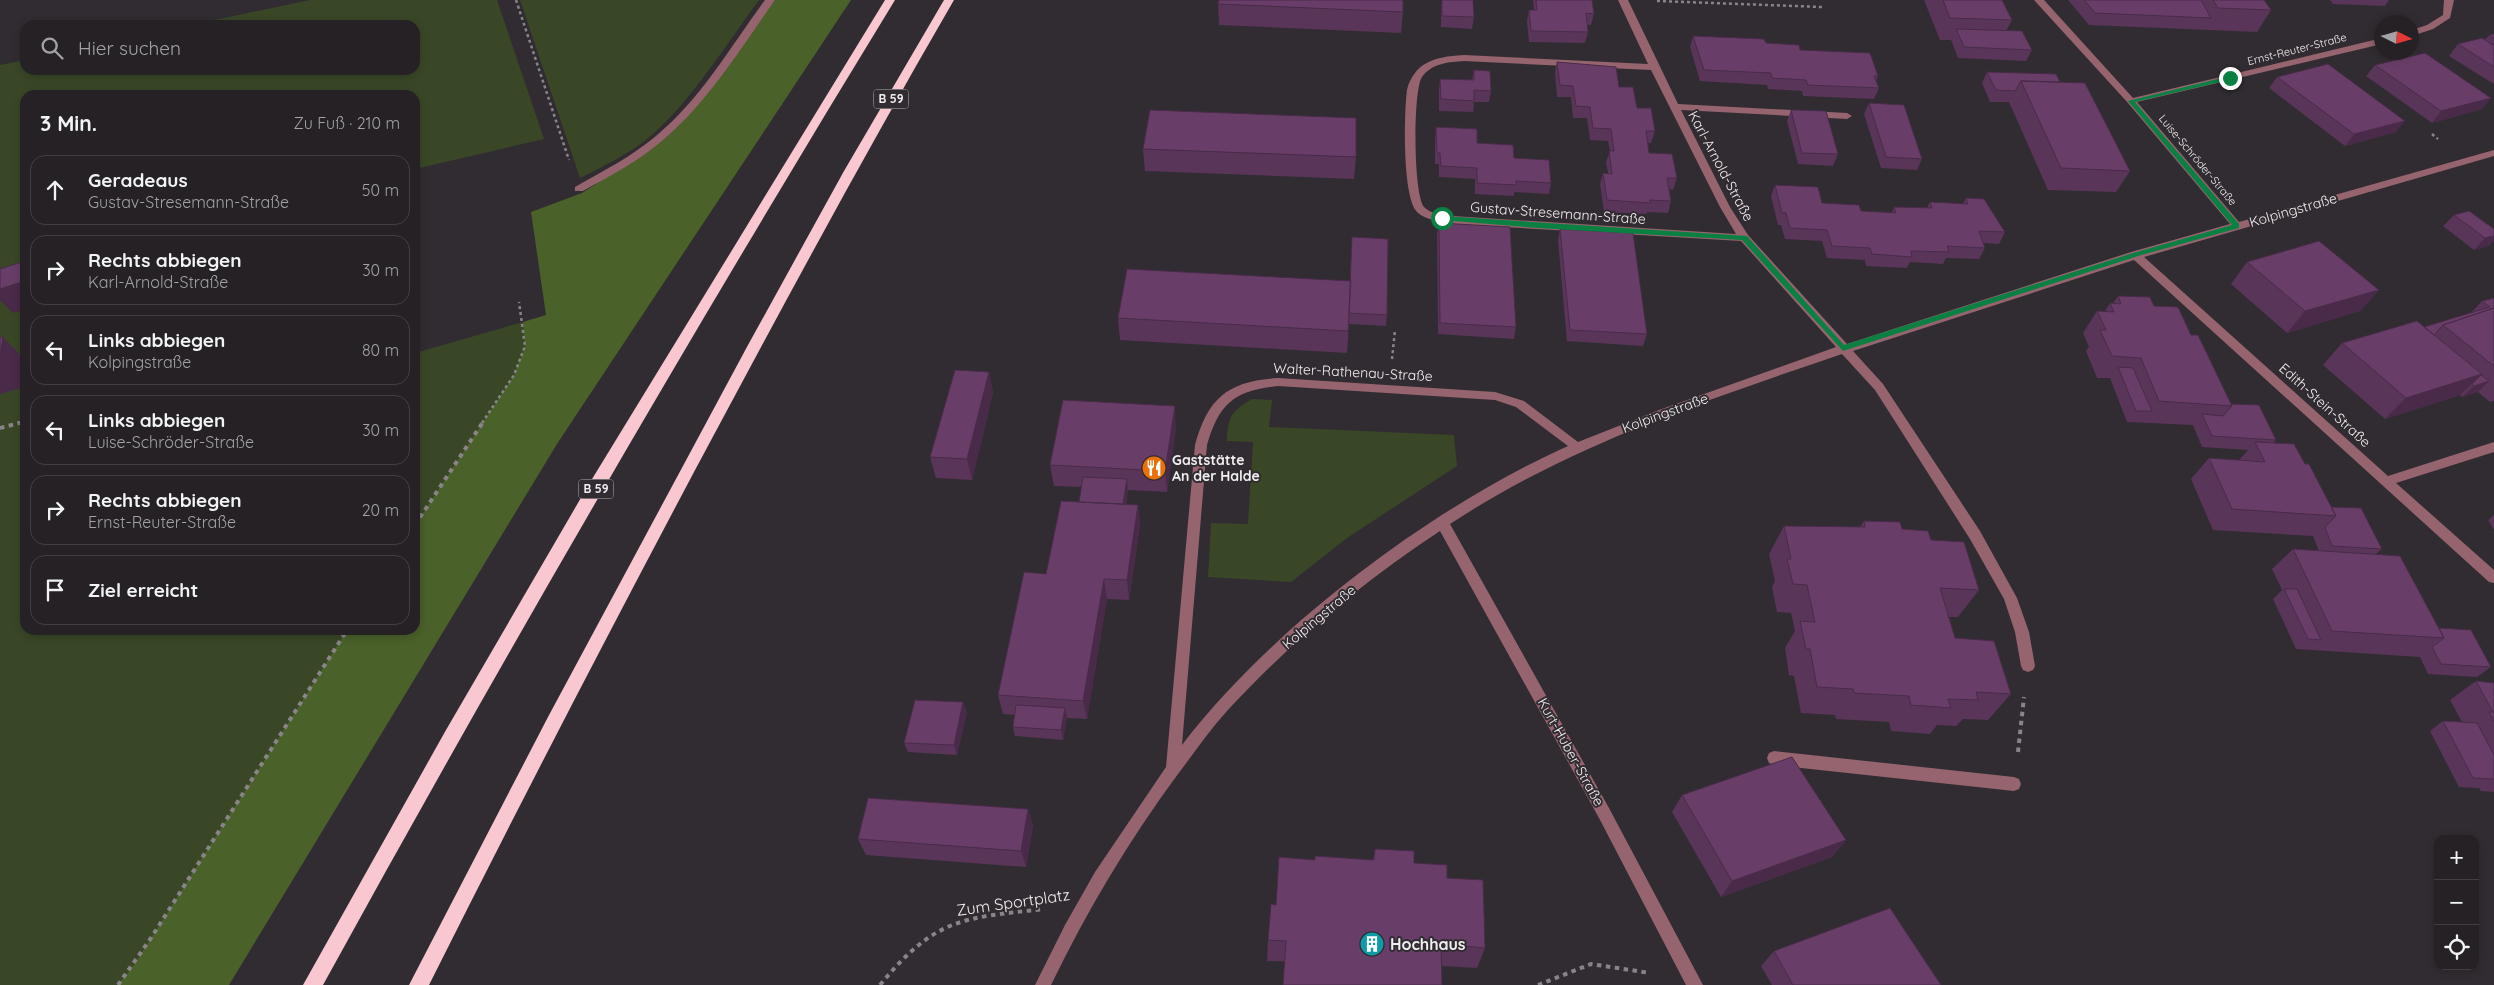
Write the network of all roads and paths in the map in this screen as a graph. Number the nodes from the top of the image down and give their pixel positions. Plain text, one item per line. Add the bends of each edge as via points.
1 (516, 0) edge
2 (770, 0) edge
3 (890, 0) edge
4 (949, 0) edge
5 (1624, 0) edge
6 (2039, 0) edge
7 (2449, 0) edge
8 (1654, 1) edge
9 (1822, 7) dead end
10 (2419, 30) edge
11 (2374, 43) edge
12 (1654, 67) junction
13 (2131, 101) junction
14 (1674, 106) junction
15 (1848, 116) dead end
16 (2494, 152) edge
17 (579, 190) joint
18 (2237, 226) junction
19 (1744, 238) junction
20 (2135, 255) junction
21 (519, 302) dead end
22 (1843, 348) junction
23 (20, 422) edge
24 (0, 428) edge
25 (1576, 447) junction
26 (2494, 447) edge
27 (2387, 481) junction
28 (420, 517) edge
29 (1442, 522) junction
30 (2494, 578) edge
31 (344, 635) edge
32 (2028, 666) joint
33 (1774, 758) dead end
34 (1173, 769) junction
35 (2014, 784) joint
36 (1084, 904) junction
37 (1694, 983) edge
38 (118, 985) edge
39 (313, 985) edge
40 (419, 985) edge
41 (880, 985) edge
42 (1043, 985) edge
43 (1538, 985) edge

1 - 17 path
2 - 17 street via 672,127 637,155
3 - 39 highway, B 59 via 670,359
4 - 40 highway, B 59 via 834,199 740,371
5 - 12 street, Karl-Arnold-Straße
6 - 13 street, Luise-Schröder-Straße
7 - 10 street via 2447,16 2441,22
8 - 9 path
11 - 13 street, Ernst-Reuter-Straße
12 - 14 street, Karl-Arnold-Straße
12 - 19 street, Gustav-Stresemann-Straße via 1464,58 1440,60 1424,67 1414,80 1412,89 1412,185 1416,204 1426,213 1453,220
13 - 18 street, Luise-Schröder-Straße
14 - 15 street
14 - 19 street, Karl-Arnold-Straße
16 - 18 street, Kolpingstraße
18 - 20 street, Kolpingstraße
19 - 22 street, Karl-Arnold-Straße
20 - 22 street, Kolpingstraße
20 - 27 street, Edith-Stein-Straße
21 - 28 path via 525,346 514,375
22 - 25 street, Kolpingstraße
22 - 32 street, Karl-Arnold-Straße via 1879,387 1989,559 2010,598 2022,632
23 - 24 path
25 - 29 street, Kolpingstraße
25 - 34 street, Walter-Rathenau-Straße via 1520,404 1495,396 1278,382 1250,386 1219,402 1205,426 1201,446
26 - 27 street
27 - 30 street, Edith-Stein-Straße
29 - 34 street, Kolpingstraße via 1342,596 1294,637 1224,705
29 - 37 street, Kurt-Huber-Straße via 1604,813
31 - 38 path
32 - 35 path
33 - 35 street
34 - 36 street, Kolpingstraße
36 - 41 path, Zum Sportplatz via 982,916 948,924 916,943
36 - 42 street, Kolpingstraße
37 - 43 path via 1592,964

